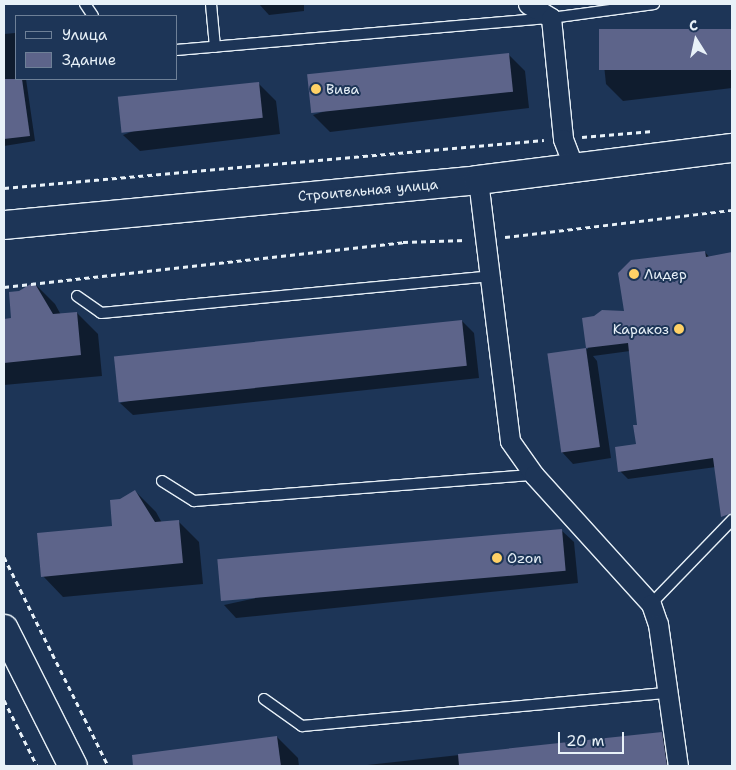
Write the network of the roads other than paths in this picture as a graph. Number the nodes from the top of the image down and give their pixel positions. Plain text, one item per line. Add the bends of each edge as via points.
1 (85, 4) edge
2 (210, 4) edge
3 (528, 4) edge
4 (654, 4) edge
5 (92, 15) edge
6 (551, 18) junction
7 (215, 47) junction
8 (178, 50) edge
9 (732, 148) edge
10 (574, 168) junction
11 (478, 180) junction
12 (4, 224) edge
13 (491, 276) junction
14 (77, 296) dead end
15 (534, 474) junction
16 (162, 481) dead end
17 (732, 520) edge
18 (651, 604) junction
19 (4, 629) edge
20 (668, 694) junction
21 (264, 699) dead end
22 (73, 766) edge
23 (678, 766) edge

1 - 5 lane
2 - 7 lane
3 - 6 street
4 - 6 lane
6 - 7 lane
6 - 10 street via 563,138
7 - 8 lane
9 - 10 main road, Строительная улица
10 - 11 main road, Строительная улица
11 - 12 main road, Строительная улица
11 - 13 street
13 - 14 lane via 101,313
13 - 15 street via 510,441
15 - 16 lane via 194,501
15 - 18 street
17 - 18 lane
18 - 20 street via 658,624
19 - 22 main road
20 - 21 lane via 302,726
20 - 23 street

